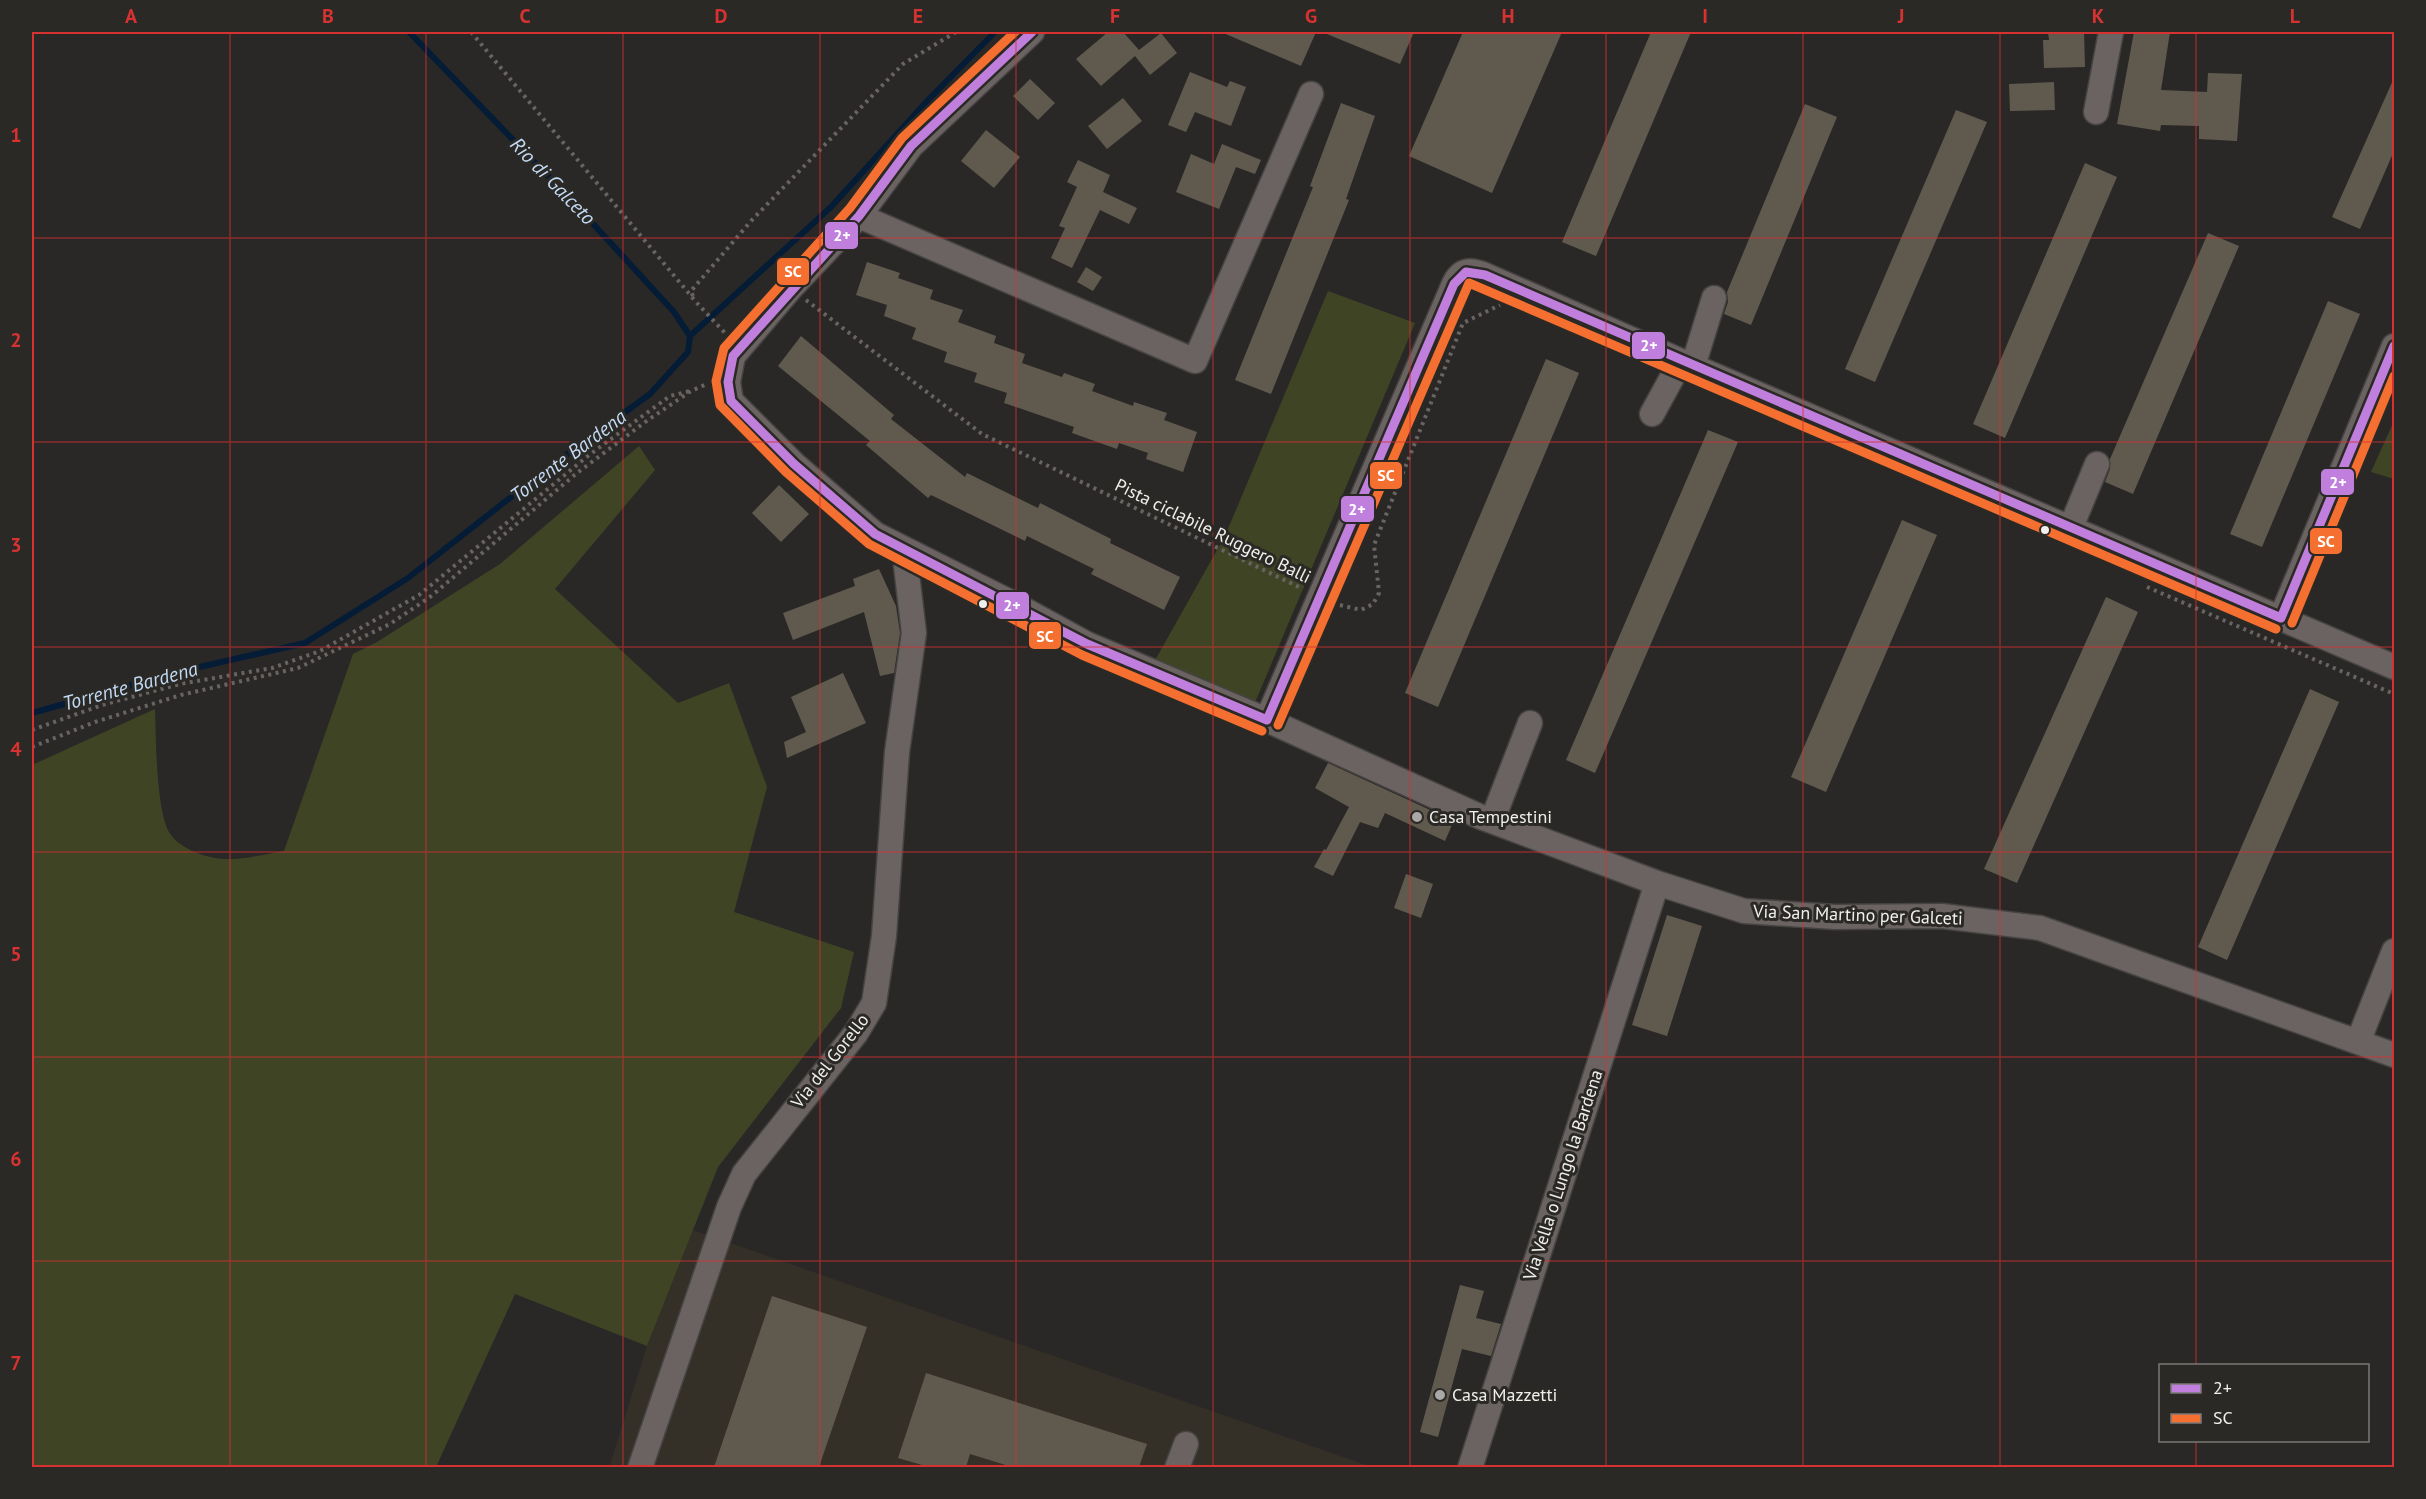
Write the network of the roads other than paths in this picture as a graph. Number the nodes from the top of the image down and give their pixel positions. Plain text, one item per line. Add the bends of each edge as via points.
1 (1032, 32) edge
2 (2110, 32) edge
3 (1311, 94) dead end
4 (2096, 111) dead end
5 (859, 216) junction
6 (1714, 298) dead end
7 (2394, 346) edge
8 (1687, 364) junction
9 (1652, 414) dead end
10 (2097, 464) dead end
11 (2071, 527) junction
12 (909, 553) junction
13 (2282, 618) junction
14 (2394, 667) edge
15 (1267, 720) junction
16 (1530, 723) dead end
17 (1492, 821) junction
18 (1657, 883) junction
19 (2394, 951) edge
20 (2358, 1042) junction
21 (2394, 1055) edge
22 (1186, 1444) dead end
23 (640, 1467) edge
24 (1177, 1467) edge
25 (1470, 1467) edge

1 - 5 street, Via San Martino per Galceti via 911,146
2 - 4 street
3 - 5 street via 1195,361
5 - 12 street, Via San Martino per Galceti via 790,288 733,356 728,382 731,401 794,464 874,534
6 - 8 street
7 - 13 street
8 - 9 street
8 - 11 street
8 - 15 street via 1485,274 1463,272 1454,284
10 - 11 street
11 - 13 street
12 - 15 street, Via San Martino per Galceti via 1087,644
12 - 23 street, Via del Gorello via 906,566 914,633 897,752 884,936 874,1003 856,1033 744,1174 729,1207
13 - 14 street
15 - 17 street, Via San Martino per Galceti
16 - 17 street
17 - 18 street, Via San Martino per Galceti
18 - 20 street, Via San Martino per Galceti via 1744,911 1835,917 1942,916 2040,928
18 - 25 street, Via Vella o Lungo la Bardena
19 - 20 street
20 - 21 street, Via San Martino per Galceti
22 - 24 street

